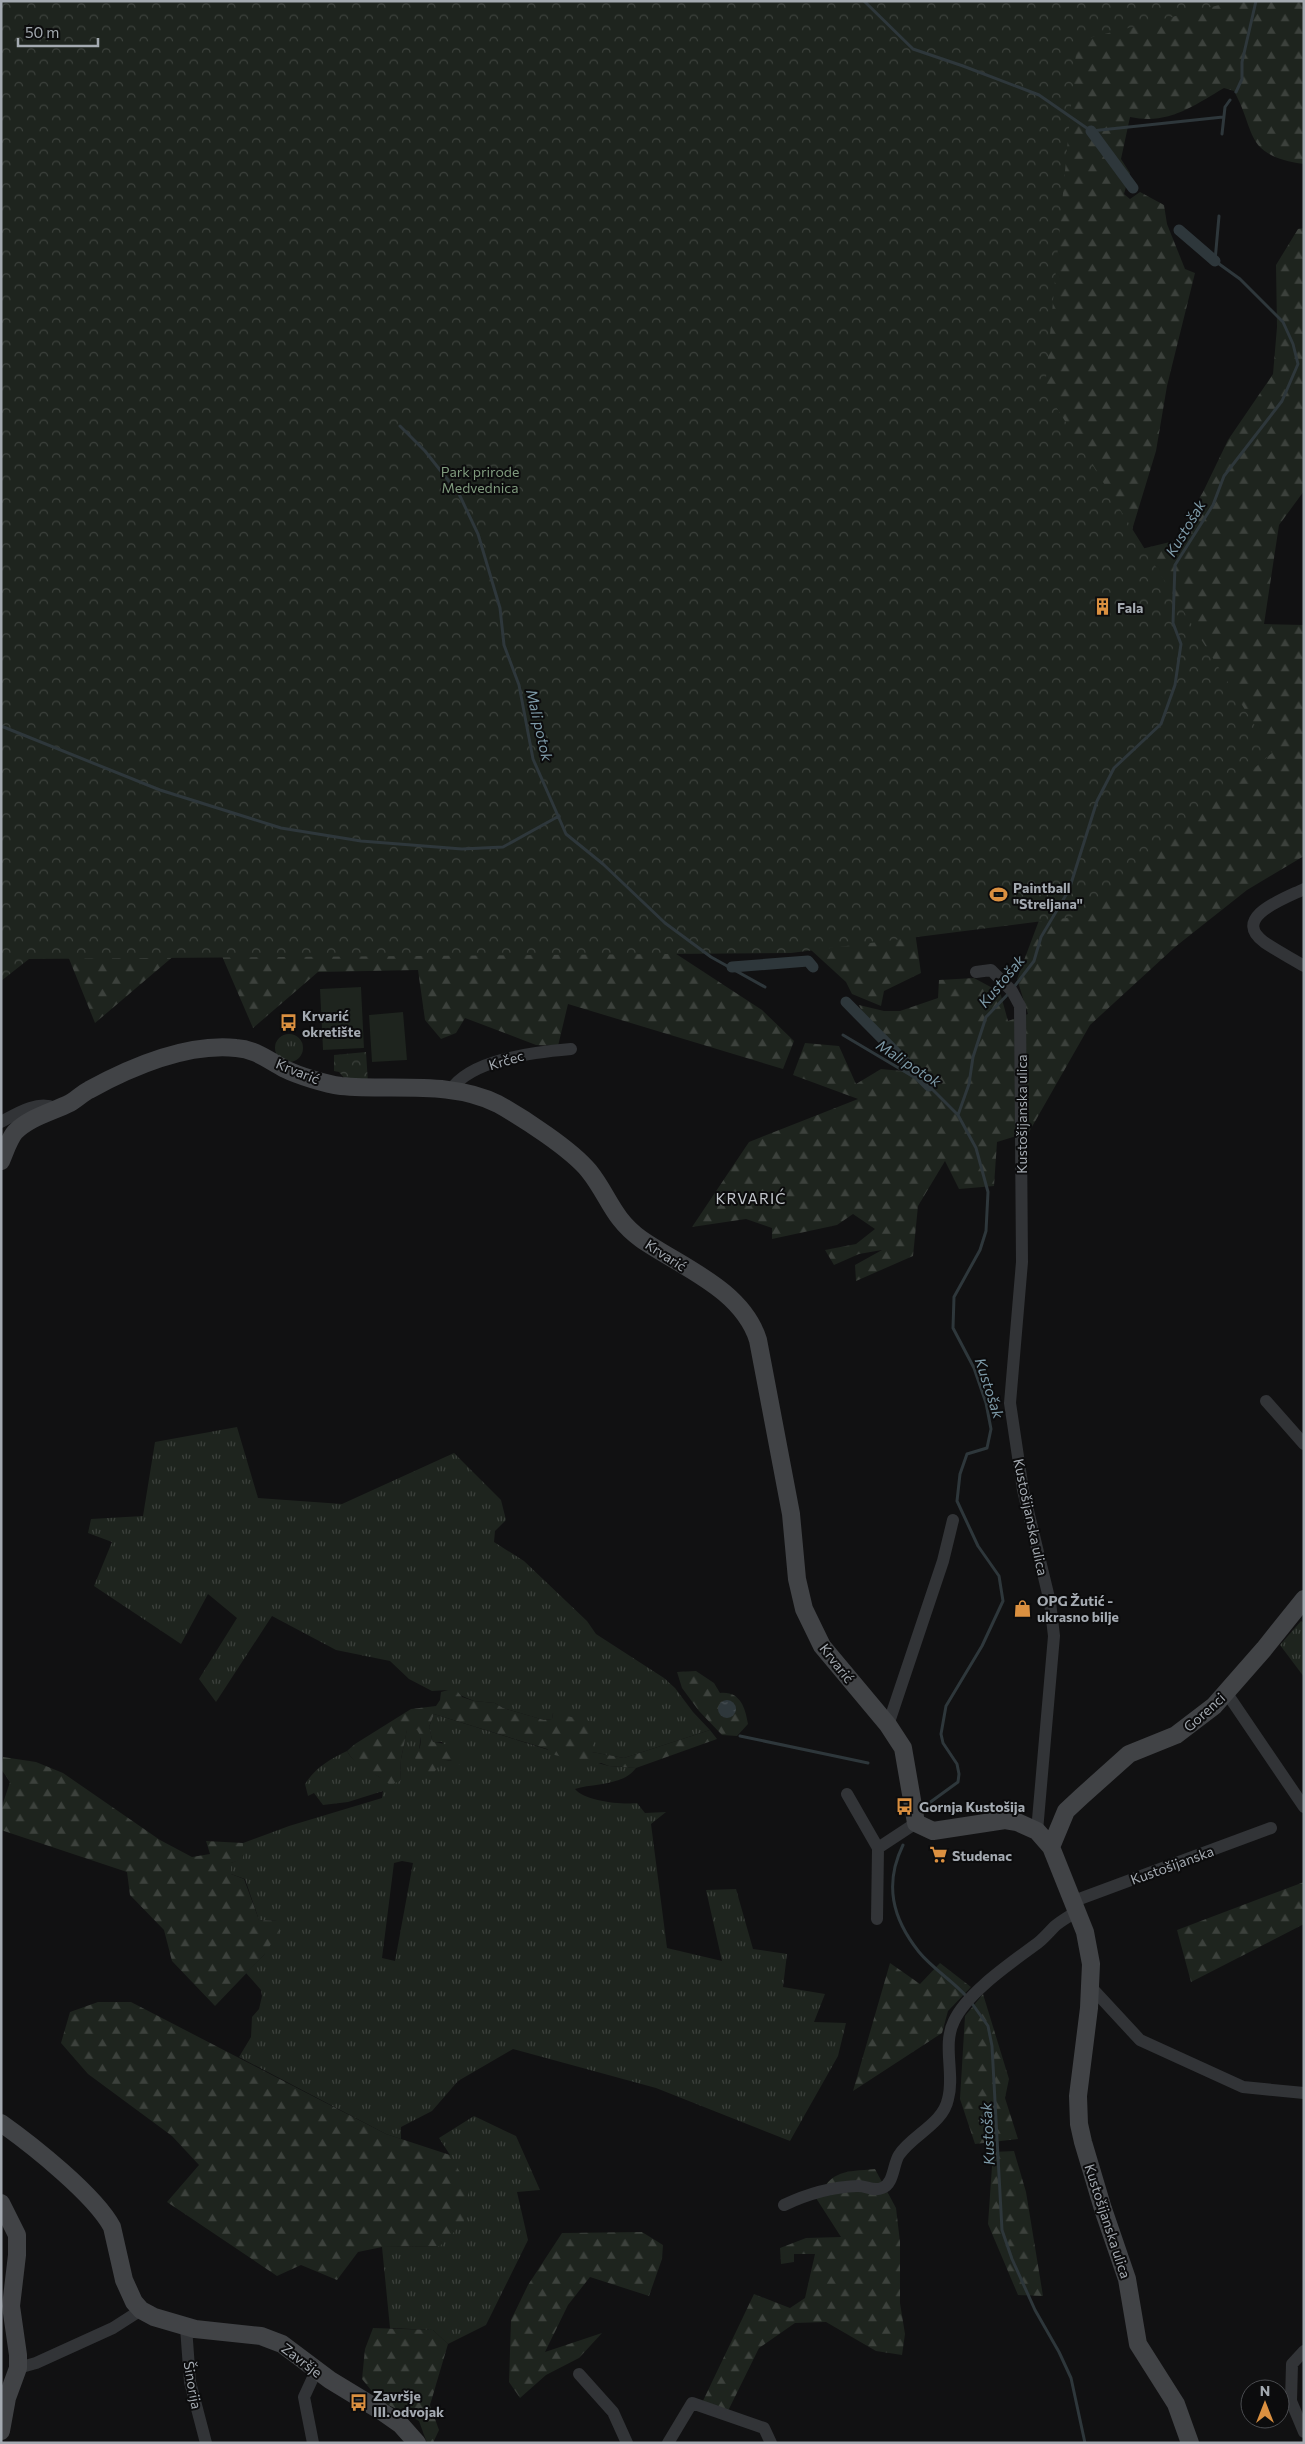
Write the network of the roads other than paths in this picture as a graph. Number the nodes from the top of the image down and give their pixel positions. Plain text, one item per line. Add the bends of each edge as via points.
1 (1304, 889) edge
2 (1304, 966) edge
3 (976, 972) dead end
4 (571, 1049) dead end
5 (450, 1091) junction
6 (55, 1108) junction
7 (1, 1122) edge
8 (1, 1161) edge
9 (1266, 1401) dead end
10 (1304, 1444) edge
11 (953, 1520) dead end
12 (1304, 1600) edge
13 (1226, 1692) junction
14 (888, 1725) junction
15 (847, 1794) dead end
16 (1304, 1807) edge
17 (916, 1823) junction
18 (1271, 1828) dead end
19 (1037, 1831) junction
20 (1051, 1846) junction
21 (878, 1848) junction
22 (1076, 1906) junction
23 (876, 1919) dead end
24 (1090, 1986) junction
25 (1304, 2093) edge
26 (1, 2123) edge
27 (1, 2203) edge
28 (784, 2205) dead end
29 (141, 2310) junction
30 (186, 2327) junction
31 (1304, 2351) edge
32 (18, 2368) junction
33 (316, 2371) junction
34 (579, 2374) dead end
35 (4, 2399) edge
36 (1, 2431) edge
37 (1304, 2432) edge
38 (206, 2443) edge
39 (313, 2443) edge
40 (418, 2443) edge
41 (627, 2443) edge
42 (668, 2443) edge
43 (771, 2443) edge
44 (1190, 2443) edge

1 - 2 street via 1258,914 1253,925 1264,942
3 - 19 street, Kustošijanska ulica via 991,970 1012,991 1020,1006 1022,1262 1010,1403 1023,1490 1050,1602 1054,1636
4 - 5 street, Krčec via 533,1052 495,1063 470,1072
5 - 6 street, Krvarić via 334,1085 288,1070 254,1051 235,1047 161,1057
5 - 14 street, Krvarić via 496,1104 574,1157 590,1173 622,1224 722,1291 753,1324 791,1514 797,1579 804,1609 822,1646
6 - 7 street via 35,1107
6 - 8 street, Krvarić via 14,1133
9 - 10 street
11 - 14 street
12 - 13 street, Gorenci
13 - 16 street
13 - 20 street, Gorenci via 1186,1729 1129,1754 1066,1811
14 - 17 street, Krvarić via 903,1748
15 - 21 street
17 - 19 street via 933,1831 1004,1820
17 - 21 street
18 - 22 street, Kustošijanska
19 - 20 street, Kustošijanska ulica
20 - 22 street, Kustošijanska ulica
21 - 23 street
22 - 24 street, Kustošijanska ulica via 1089,1949
22 - 28 street, Kustošijanska via 1041,1941 965,2004 954,2020 949,2034 948,2101 942,2112 897,2157 888,2184 873,2190 858,2185 832,2190 800,2197
24 - 25 street via 1140,2040 1243,2087
24 - 44 street, Kustošijanska ulica via 1079,2079 1079,2124 1092,2176 1127,2279 1138,2344 1176,2404
26 - 29 street via 39,2152 108,2220 124,2280
27 - 32 street via 17,2235 11,2306
29 - 30 street, Završje
29 - 32 street via 113,2328
30 - 33 street, Završje via 269,2338 293,2351
30 - 38 street, Šinorija via 190,2382
31 - 37 street via 1292,2364 1291,2401
32 - 35 street
33 - 39 street via 304,2397
33 - 40 street, Završje via 381,2411
34 - 41 street via 613,2412
35 - 36 street
42 - 43 street via 692,2403 764,2428

